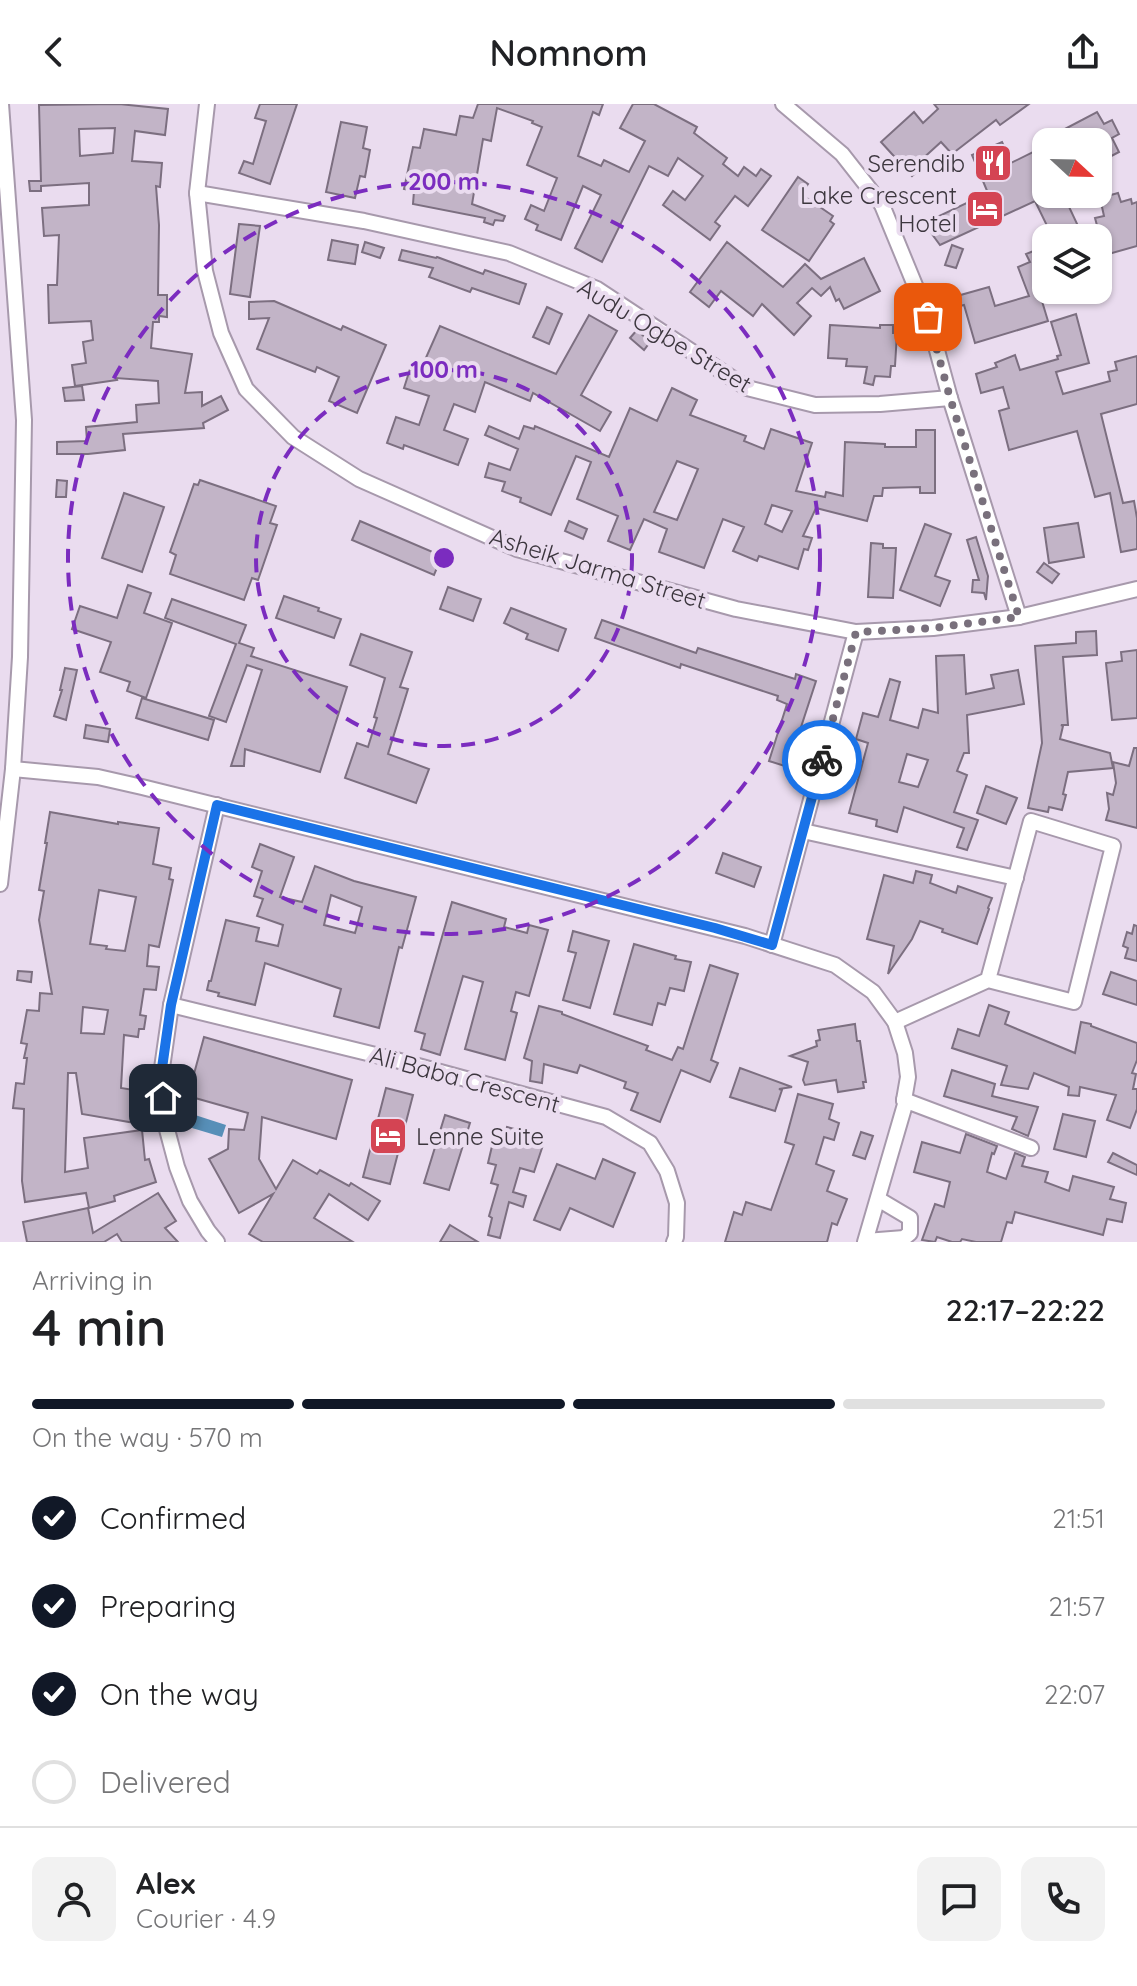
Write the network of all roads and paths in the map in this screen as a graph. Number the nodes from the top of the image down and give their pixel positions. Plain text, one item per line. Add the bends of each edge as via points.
1 (1, 104) edge
2 (207, 104) edge
3 (783, 104) edge
4 (197, 193) junction
5 (950, 398) junction
6 (1137, 589) edge
7 (1019, 617) junction
8 (856, 632) junction
9 (13, 769) junction
10 (217, 805) junction
11 (803, 831) junction
12 (1016, 878) junction
13 (0, 884) edge
14 (772, 945) junction
15 (988, 980) junction
16 (171, 1005) junction
17 (895, 1022) junction
18 (904, 1100) junction
19 (1031, 1148) dead end
20 (878, 1199) junction
21 (217, 1242) edge
22 (674, 1242) edge
23 (866, 1242) edge

1 - 9 street via 24,420
2 - 4 street, Asheik Jarma Street
3 - 5 street via 842,154 882,205 928,317
4 - 5 street, Audu Ogbe Street via 364,221 509,253 597,289 747,388 815,405
4 - 8 street, Asheik Jarma Street via 205,271 221,333 246,389 293,437 359,479 517,549 736,609
5 - 7 street
6 - 7 street, Asheik Jarma Street
7 - 8 street, Asheik Jarma Street
8 - 11 street
9 - 10 street via 98,777
9 - 13 street
10 - 14 street
10 - 16 street
11 - 12 street
11 - 14 street
12 - 15 street
12 - 15 street via 1031,821 1113,846 1074,1002
14 - 17 street via 835,965 873,992
15 - 17 street
16 - 21 street via 161,1075 165,1122 190,1201
16 - 22 street, Ali Baba Crescent via 606,1117 650,1143 667,1171 677,1203
17 - 18 street via 908,1077
18 - 19 street
18 - 20 street
20 - 23 street
20 - 23 street via 910,1218 910,1233

